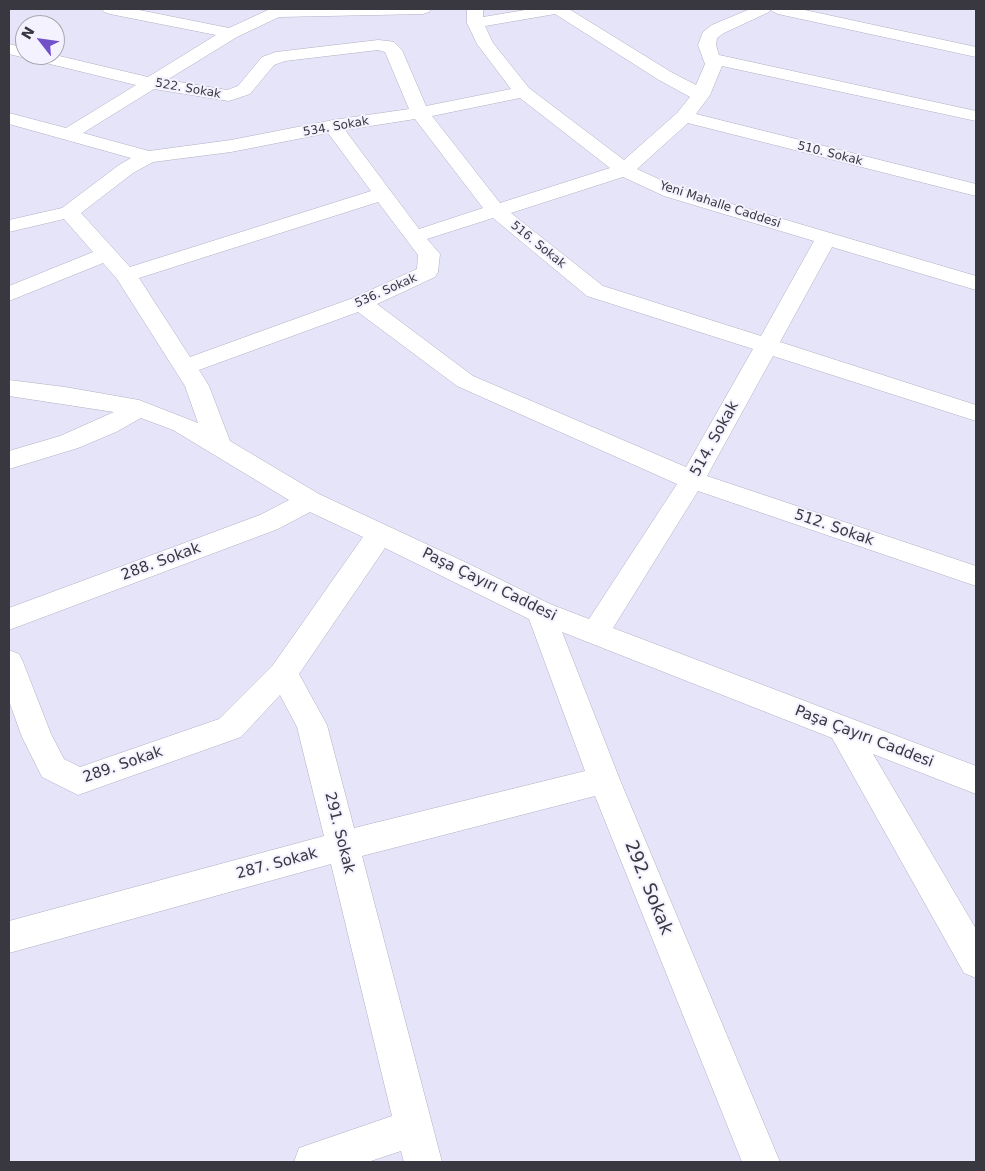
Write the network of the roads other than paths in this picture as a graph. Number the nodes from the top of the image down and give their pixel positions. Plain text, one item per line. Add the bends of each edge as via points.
1 (110, 9) edge
2 (423, 9) edge
3 (558, 9) edge
4 (763, 9) edge
5 (778, 9) edge
6 (281, 10) edge
7 (475, 16) edge
8 (231, 33) junction
9 (388, 46) joint
10 (976, 52) edge
11 (713, 59) junction
12 (65, 62) edge
13 (152, 83) junction
14 (523, 92) junction
15 (701, 95) junction
16 (420, 113) junction
17 (976, 116) edge
18 (684, 117) junction
19 (9, 118) edge
20 (333, 126) junction
21 (69, 134) junction
22 (148, 157) junction
23 (624, 170) junction
24 (976, 190) edge
25 (382, 194) junction
26 (496, 211) junction
27 (69, 212) junction
28 (9, 226) edge
29 (414, 237) junction
30 (826, 239) junction
31 (106, 254) junction
32 (126, 275) junction
33 (976, 283) edge
34 (9, 294) edge
35 (362, 303) junction
36 (766, 347) junction
37 (185, 367) junction
38 (9, 388) edge
39 (139, 408) junction
40 (976, 413) edge
41 (219, 446) junction
42 (9, 460) edge
43 (692, 480) junction
44 (310, 501) junction
45 (380, 534) junction
46 (976, 576) edge
47 (540, 612) junction
48 (9, 619) edge
49 (595, 633) junction
50 (9, 662) edge
51 (283, 673) junction
52 (843, 730) junction
53 (604, 780) junction
54 (976, 780) edge
55 (342, 846) junction
56 (9, 937) edge
57 (976, 961) edge
58 (419, 1145) edge
59 (313, 1162) edge
60 (760, 1162) edge

1 - 8 street
2 - 6 street
3 - 7 street
3 - 15 street via 664,76
4 - 11 street via 709,36 707,45
5 - 10 street
6 - 8 street
7 - 14 street, Yeni Mahalle Caddesi via 485,44
8 - 13 street
9 - 13 street, 522. Sokak via 282,56 268,61 244,90 229,96
9 - 16 street, 516. Sokak via 393,50
11 - 15 street via 714,64
11 - 17 street
12 - 13 street, 522. Sokak
13 - 21 street
14 - 16 street, 534. Sokak
14 - 23 street, Yeni Mahalle Caddesi
15 - 18 street
16 - 20 street, 534. Sokak
16 - 26 street, 516. Sokak
18 - 23 street
18 - 24 street, 510. Sokak
19 - 21 street
20 - 22 street, 534. Sokak via 231,146
20 - 25 street
21 - 22 street
22 - 27 street via 126,169
23 - 26 street
23 - 30 street, Yeni Mahalle Caddesi via 671,192
25 - 29 street
25 - 32 street
26 - 29 street
26 - 36 street, 516. Sokak via 595,291
27 - 28 street
27 - 31 street
29 - 35 street, 536. Sokak via 429,254 427,272
30 - 33 street, Yeni Mahalle Caddesi
30 - 36 street, 514. Sokak
31 - 32 street
31 - 34 street
32 - 37 street
35 - 37 street, 536. Sokak
35 - 43 street, 512. Sokak via 465,381
36 - 40 street, 516. Sokak
36 - 43 street, 514. Sokak
37 - 41 street via 197,386
38 - 39 street, Paşa Çayırı Caddesi
39 - 41 street, Paşa Çayırı Caddesi via 182,424
39 - 42 street via 108,426 69,442
41 - 44 street, Paşa Çayırı Caddesi
43 - 46 street, 512. Sokak
43 - 49 street, 514. Sokak
44 - 45 street, Paşa Çayırı Caddesi
44 - 48 street, 288. Sokak via 269,522
45 - 47 street, Paşa Çayırı Caddesi
45 - 51 street
47 - 49 street, Paşa Çayırı Caddesi
47 - 53 street, 292. Sokak
49 - 52 street, Paşa Çayırı Caddesi
50 - 51 street, 289. Sokak via 37,737 53,768 78,781 230,728
51 - 55 street, 291. Sokak via 312,725
52 - 54 street, Paşa Çayırı Caddesi
52 - 57 street
53 - 55 street, 287. Sokak
53 - 60 street, 292. Sokak
55 - 56 street, 287. Sokak
55 - 58 street, 291. Sokak
58 - 59 street

